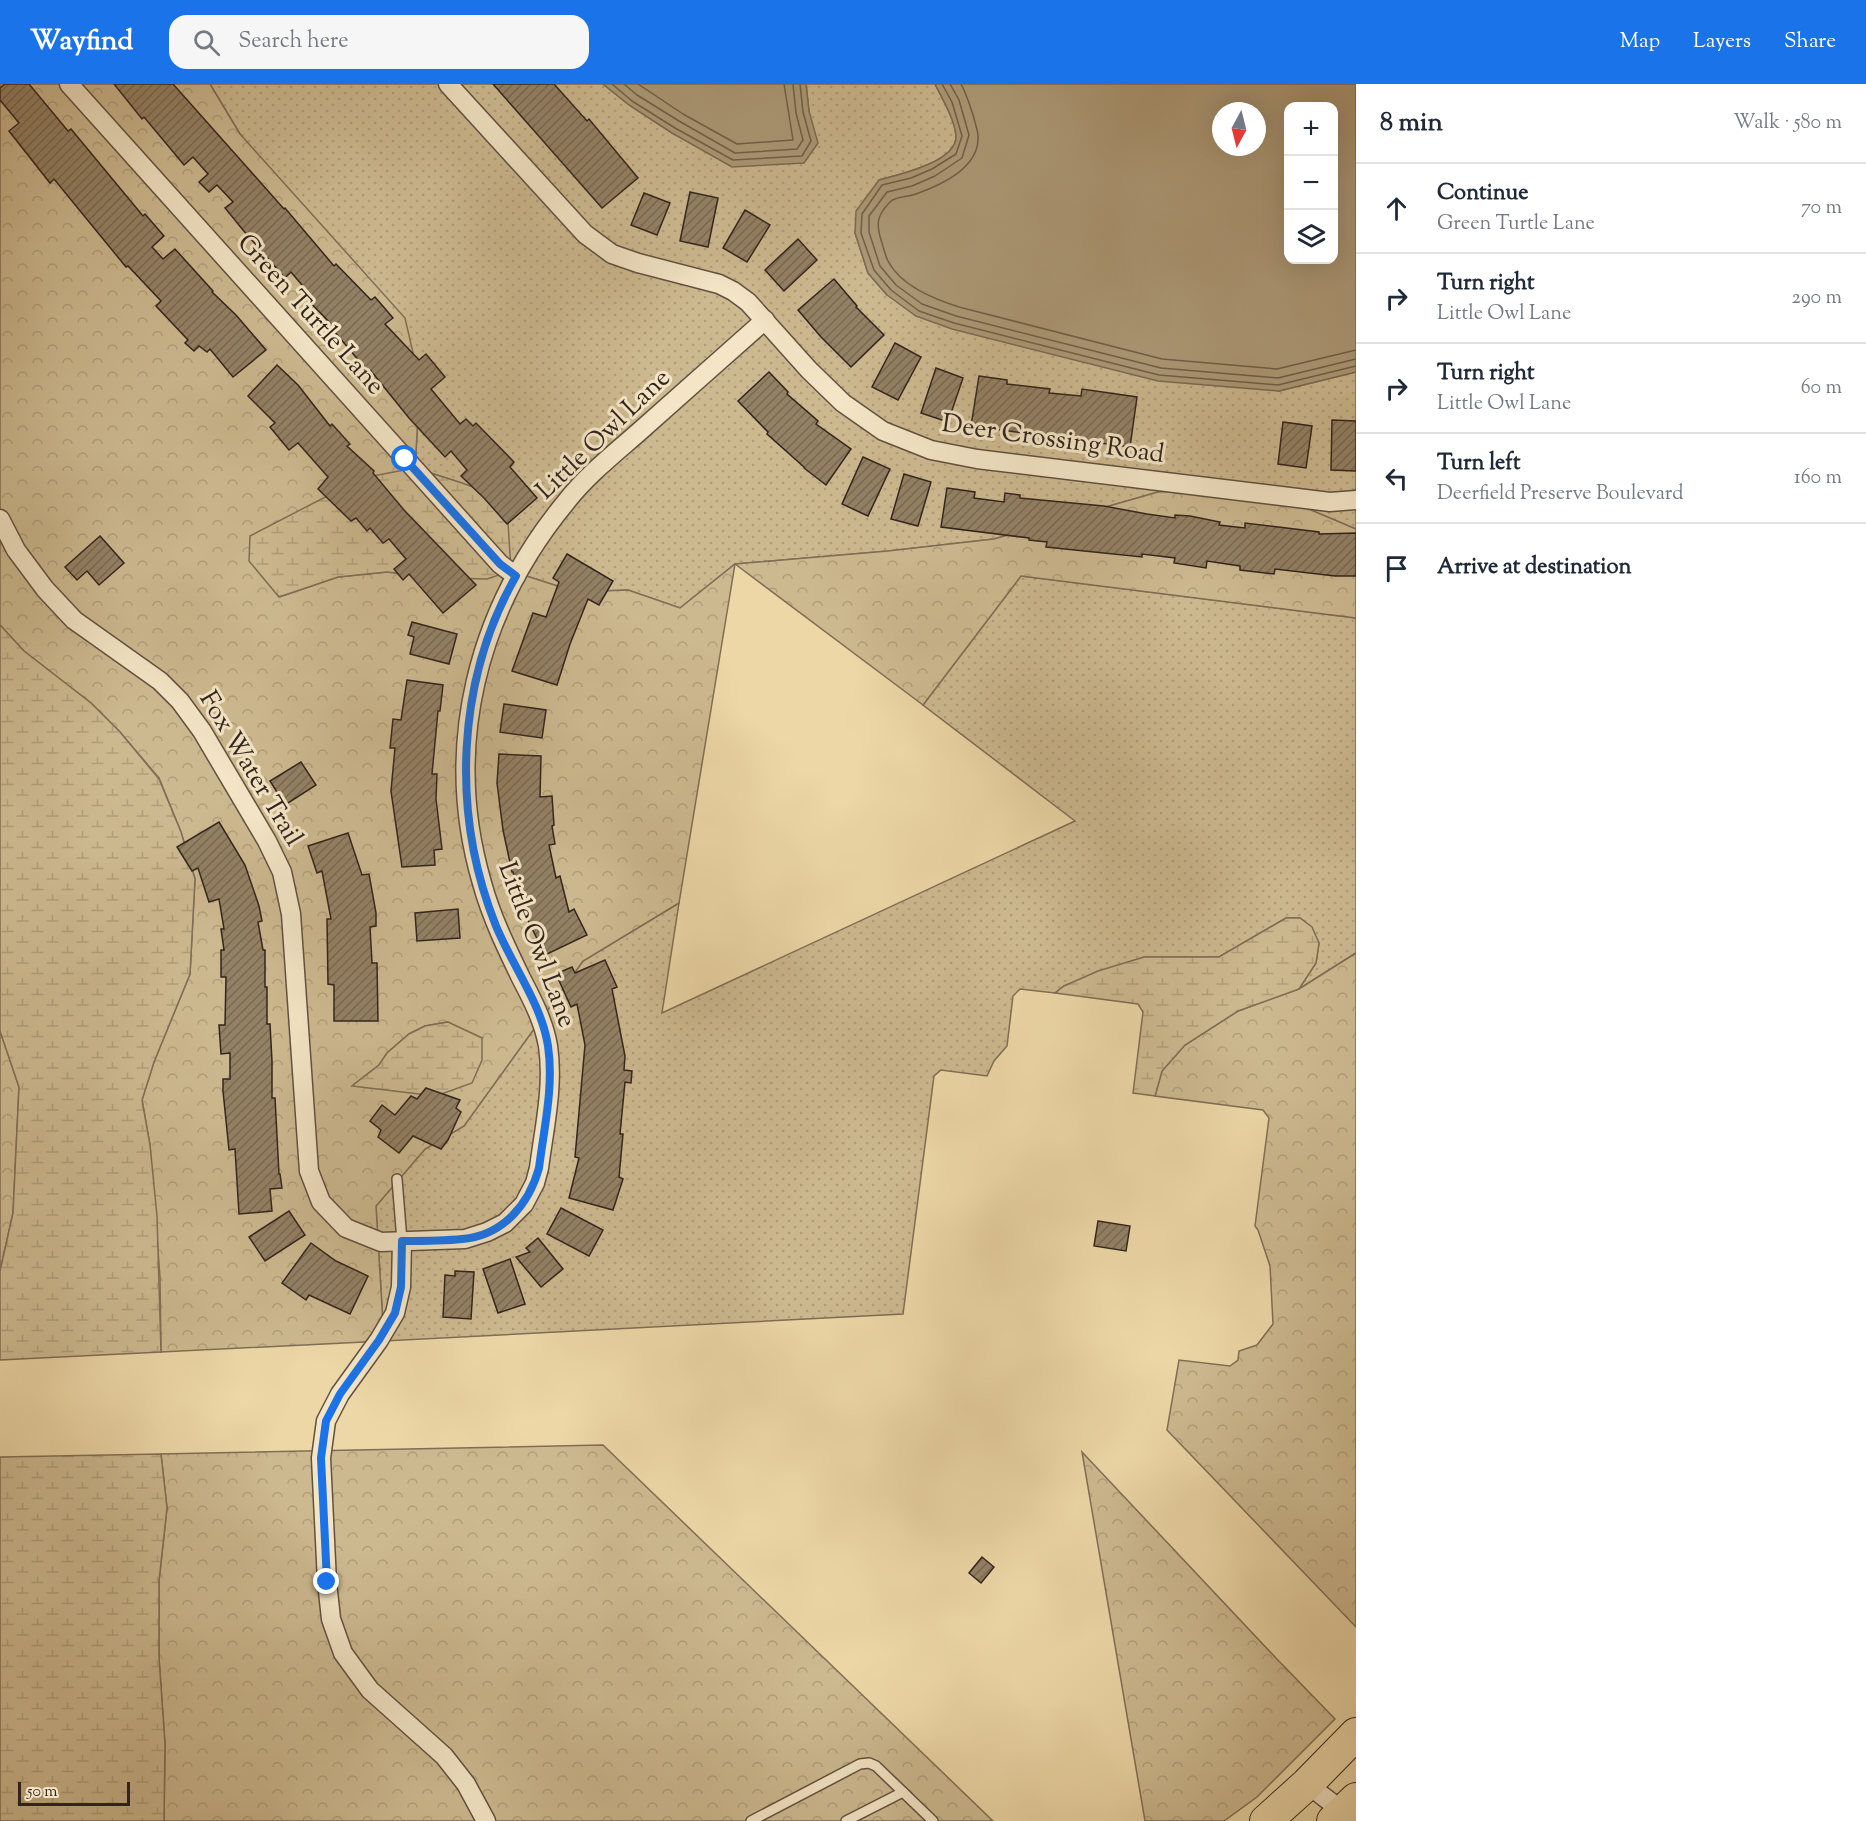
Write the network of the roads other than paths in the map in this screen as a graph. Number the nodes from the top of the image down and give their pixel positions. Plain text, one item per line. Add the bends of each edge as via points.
1 (69, 84) edge
2 (448, 84) edge
3 (765, 320) junction
4 (1356, 501) edge
5 (0, 519) edge
6 (516, 576) junction
7 (397, 1179) dead end
8 (402, 1241) junction
9 (1356, 1734) edge
10 (1307, 1784) junction
11 (903, 1792) junction
12 (1347, 1813) edge
13 (764, 1818) edge
14 (486, 1821) edge
15 (751, 1821) edge
16 (846, 1821) edge
17 (933, 1821) edge
18 (1266, 1821) edge

1 - 6 street, Green Turtle Lane via 500,564
2 - 3 street, Deer Crossing Road via 585,234 612,254 719,284 748,302
3 - 4 street, Deer Crossing Road via 843,404 883,431 931,450 1330,502
3 - 6 street, Little Owl Lane via 567,500 535,542
5 - 8 street, Fox Water Trail via 16,550 74,620 160,681 180,700 267,840 282,872 291,914 309,1171 321,1202 346,1228 381,1242
6 - 8 street, Little Owl Lane via 504,596 474,683 465,784 469,830 482,883 496,926 541,1021 548,1045 550,1073 539,1168 524,1204 487,1232 465,1239
7 - 8 lane
8 - 14 street via 401,1287 395,1313 326,1421 321,1458 332,1619 343,1653 370,1690 444,1756 466,1784
9 - 10 highway
10 - 12 street
10 - 18 highway
11 - 13 lane via 876,1766 860,1764
11 - 16 lane
11 - 17 lane
13 - 15 lane

